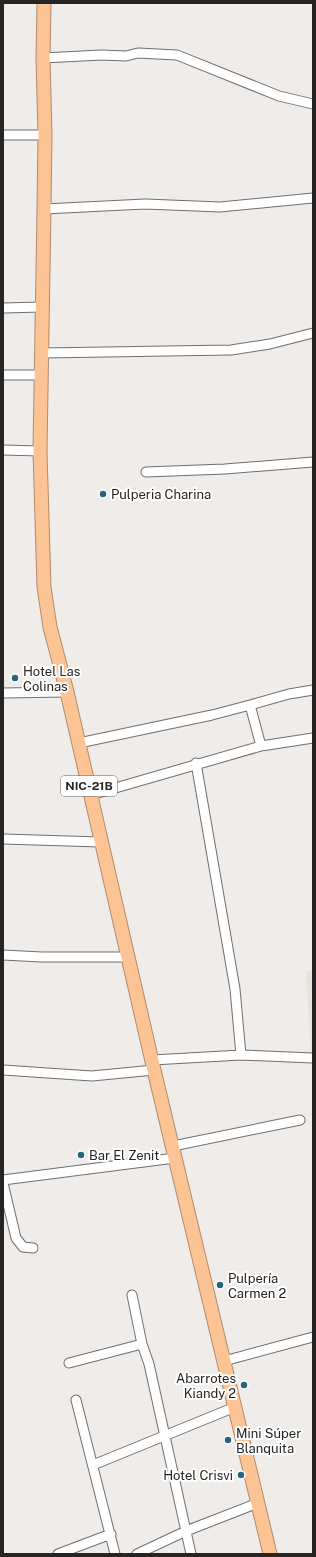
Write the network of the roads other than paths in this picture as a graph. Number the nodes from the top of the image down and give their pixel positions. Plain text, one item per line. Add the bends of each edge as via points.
1 (44, 3) edge
2 (43, 58) junction
3 (313, 104) edge
4 (3, 135) edge
5 (45, 135) junction
6 (313, 198) edge
7 (44, 209) junction
8 (42, 306) junction
9 (3, 308) edge
10 (313, 333) edge
11 (42, 353) junction
12 (3, 375) edge
13 (42, 375) junction
14 (3, 450) edge
15 (40, 451) junction
16 (313, 462) edge
17 (146, 472) dead end
18 (313, 690) edge
19 (67, 692) junction
20 (3, 693) edge
21 (250, 705) junction
22 (313, 738) edge
23 (79, 743) junction
24 (261, 746) junction
25 (196, 764) junction
26 (91, 795) junction
27 (3, 838) edge
28 (101, 842) junction
29 (3, 955) edge
30 (128, 957) junction
31 (241, 1055) junction
32 (313, 1058) edge
33 (153, 1065) junction
34 (3, 1070) edge
35 (300, 1120) dead end
36 (174, 1152) junction
37 (3, 1181) edge
38 (33, 1248) dead end
39 (132, 1295) dead end
40 (313, 1337) edge
41 (142, 1344) junction
42 (224, 1361) junction
43 (69, 1363) dead end
44 (76, 1400) dead end
45 (235, 1407) junction
46 (165, 1435) junction
47 (93, 1465) junction
48 (258, 1503) junction
49 (186, 1531) junction
50 (111, 1534) junction
51 (58, 1554) edge
52 (116, 1554) edge
53 (137, 1554) edge
54 (192, 1554) edge
55 (270, 1554) edge

1 - 2 highway, NIC-21B
2 - 3 street via 126,56 138,53 177,55 279,96
2 - 5 highway, NIC-21B
4 - 5 street
5 - 7 highway, NIC-21B
6 - 7 street via 220,207 145,204
7 - 8 highway, NIC-21B
8 - 9 street
8 - 11 highway, NIC-21B
10 - 11 street via 270,344 231,350
11 - 13 highway, NIC-21B
12 - 13 street
13 - 15 highway, NIC-21B
14 - 15 street
15 - 19 highway, NIC-21B via 44,587 50,627
16 - 17 street via 226,470
18 - 21 street
19 - 20 street
19 - 23 highway, NIC-21B
21 - 23 street
21 - 24 street
22 - 24 street
23 - 26 highway, NIC-21B
24 - 25 street
25 - 26 street
25 - 31 street via 235,989
26 - 28 highway, NIC-21B
27 - 28 street
28 - 30 highway, NIC-21B
29 - 30 street
30 - 33 highway, NIC-21B
31 - 32 street
31 - 33 street
33 - 34 street via 92,1076
33 - 36 highway, NIC-21B
35 - 36 street
36 - 37 street
36 - 42 highway, NIC-21B
37 - 38 street via 16,1238 23,1247
39 - 41 street
40 - 42 street
41 - 43 street
41 - 46 street
42 - 45 highway, NIC-21B
44 - 47 street
45 - 46 street
45 - 48 highway, NIC-21B
46 - 47 street
46 - 49 street
47 - 50 street
48 - 49 street
48 - 55 highway, NIC-21B
49 - 53 street
49 - 54 street
50 - 51 street
50 - 52 street

